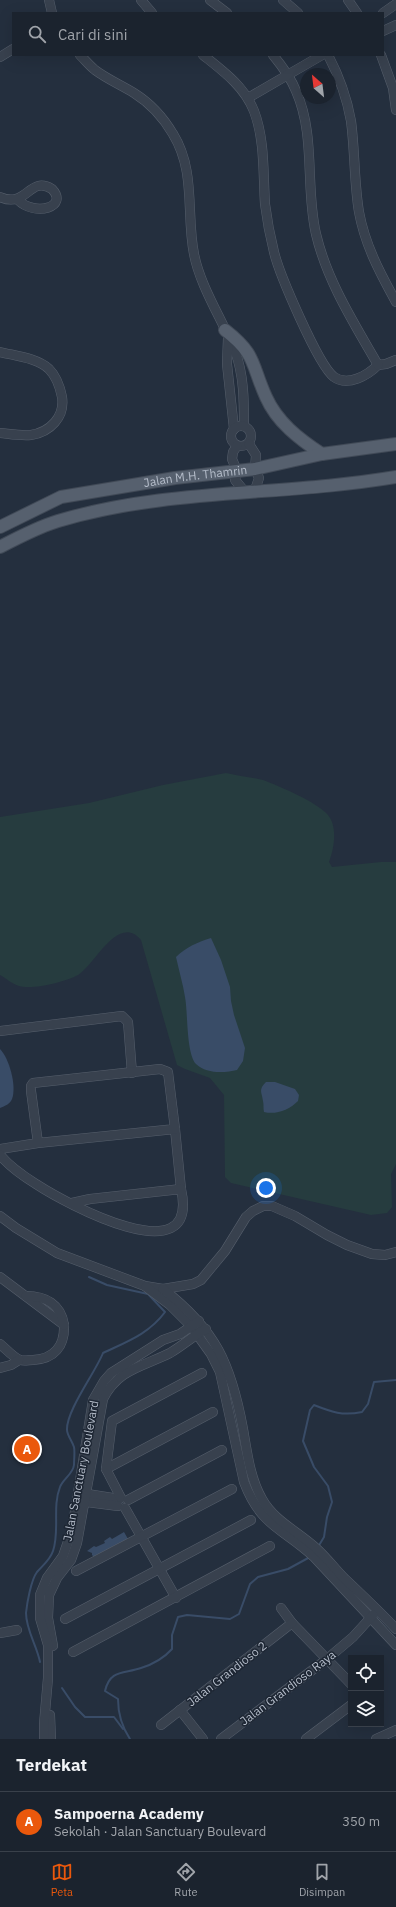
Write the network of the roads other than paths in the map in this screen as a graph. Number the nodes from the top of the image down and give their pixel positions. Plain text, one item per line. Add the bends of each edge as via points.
1 (49, 0) edge
2 (141, 0) edge
3 (210, 0) edge
4 (283, 0) edge
5 (348, 0) edge
6 (396, 4) edge
7 (52, 12) edge
8 (151, 12) edge
9 (226, 12) edge
10 (297, 12) edge
11 (356, 12) edge
12 (384, 12) edge
13 (396, 25) edge
14 (384, 31) edge
15 (12, 50) edge
16 (81, 56) edge
17 (204, 56) edge
18 (274, 56) edge
19 (320, 56) edge
20 (328, 56) edge
21 (381, 56) edge
22 (0, 57) edge
23 (288, 75) junction
24 (248, 98) junction
25 (396, 110) edge
26 (0, 197) edge
27 (18, 200) dead end
28 (396, 302) edge
29 (227, 334) junction
30 (0, 352) edge
31 (396, 360) edge
32 (378, 365) junction
33 (244, 398) junction
34 (231, 400) junction
35 (239, 427) junction
36 (0, 433) edge
37 (248, 444) junction
38 (396, 444) edge
39 (237, 446) junction
40 (322, 454) junction
41 (255, 469) junction
42 (237, 471) junction
43 (396, 477) edge
44 (249, 491) junction
45 (0, 527) edge
46 (0, 546) edge
47 (0, 1031) edge
48 (132, 1073) junction
49 (175, 1129) junction
50 (38, 1143) junction
51 (0, 1149) edge
52 (0, 1156) edge
53 (181, 1189) junction
54 (72, 1203) junction
55 (0, 1216) edge
56 (396, 1252) edge
57 (0, 1277) edge
58 (145, 1286) junction
59 (163, 1289) junction
60 (196, 1327) junction
61 (180, 1334) junction
62 (184, 1343) junction
63 (0, 1344) edge
64 (148, 1351) junction
65 (153, 1359) junction
66 (19, 1360) junction
67 (0, 1368) edge
68 (202, 1373) dead end
69 (213, 1412) dead end
70 (222, 1450) dead end
71 (106, 1470) junction
72 (232, 1489) dead end
73 (81, 1497) junction
74 (122, 1502) junction
75 (251, 1520) dead end
76 (142, 1537) junction
77 (303, 1543) junction
78 (270, 1546) dead end
79 (316, 1554) junction
80 (159, 1569) junction
81 (76, 1571) dead end
82 (176, 1598) junction
83 (281, 1608) dead end
84 (377, 1610) junction
85 (65, 1619) dead end
86 (371, 1619) junction
87 (292, 1623) junction
88 (396, 1629) edge
89 (17, 1630) dead end
90 (0, 1633) edge
91 (396, 1645) edge
92 (73, 1652) dead end
93 (327, 1660) junction
94 (348, 1681) edge
95 (348, 1707) edge
96 (180, 1710) junction
97 (161, 1725) dead end
98 (396, 1730) edge
99 (378, 1738) edge
100 (44, 1739) edge
101 (51, 1739) edge
102 (203, 1739) edge
103 (221, 1739) edge
104 (306, 1739) edge

1 - 7 street
2 - 8 street
3 - 9 street
4 - 10 street
5 - 11 street
6 - 12 street
13 - 14 street
15 - 22 street
16 - 29 street via 95,70 133,92 156,110 180,146 186,161 190,236 194,257 199,274
17 - 24 street via 234,80
18 - 23 street
19 - 23 street
20 - 28 street via 343,88 351,122 355,185 367,244
21 - 25 street via 393,88
23 - 24 street
23 - 32 street via 296,90 305,119 313,219 321,252 334,286
24 - 32 street via 259,126 273,251 294,304 334,377 351,380 371,372
26 - 27 street
29 - 33 street via 239,364
29 - 34 street
29 - 40 main road via 245,346 252,357 266,398 281,420 298,438
30 - 36 street via 38,362 48,369 57,379 63,406 59,418 40,432 30,435
31 - 32 street
33 - 34 street
33 - 35 street
34 - 35 street
35 - 37 street via 251,432 252,438
35 - 39 street via 231,438
37 - 39 street
37 - 41 street via 256,455
38 - 40 main road, Jalan M.H. Thamrin
39 - 42 street via 232,459
40 - 41 main road, Jalan M.H. Thamrin
41 - 42 main road, Jalan M.H. Thamrin
41 - 44 street via 258,473 258,482
42 - 44 street via 235,480
42 - 45 main road, Jalan M.H. Thamrin via 174,478 61,497
43 - 44 main road, Jalan M.H. Thamrin
44 - 46 main road, Jalan M.H. Thamrin via 200,495 101,510 58,521
47 - 48 street via 122,1016 128,1022
48 - 49 street via 163,1069 168,1072
48 - 50 street via 33,1083 31,1091
49 - 50 street
49 - 53 street
50 - 51 street
52 - 54 street via 36,1184
53 - 54 street
53 - 54 street via 184,1214 178,1224 164,1231 149,1231 118,1224
55 - 58 street via 57,1253
56 - 59 street via 385,1255 372,1254 347,1245 295,1216 272,1206 263,1206 246,1218 201,1280 193,1284
57 - 66 street via 64,1325 63,1340 58,1350 42,1360
58 - 59 street
58 - 60 street
59 - 60 street via 178,1300
60 - 61 street, Jalan Sanctuary Boulevard
60 - 62 street, Jalan Sanctuary Boulevard
60 - 77 street via 206,1329 226,1364 249,1461 262,1499 273,1514
60 - 77 street via 220,1372 238,1456 250,1496 266,1520
61 - 62 street
61 - 64 street, Jalan Sanctuary Boulevard via 163,1340
62 - 65 street, Jalan Sanctuary Boulevard via 168,1354
63 - 66 street
64 - 65 street
64 - 73 street, Jalan Sanctuary Boulevard via 111,1373 96,1394 90,1412
65 - 73 street, Jalan Sanctuary Boulevard via 120,1377 102,1399
66 - 67 street
68 - 71 street via 112,1421
69 - 71 street
70 - 74 street
71 - 74 street
72 - 76 street
73 - 74 street
73 - 100 street, Jalan Sanctuary Boulevard via 63,1556 47,1578 40,1595 40,1618 48,1646
73 - 101 street, Jalan Sanctuary Boulevard via 77,1543 71,1560 50,1595 48,1618 54,1649
74 - 76 street
75 - 80 street
76 - 80 street
76 - 81 street
77 - 79 street
78 - 82 street
79 - 84 street
79 - 86 street
80 - 82 street
80 - 85 street
82 - 92 street
83 - 87 street
84 - 86 street, Jalan Grandioso Raya
84 - 88 street
86 - 91 street
86 - 93 street, Jalan Grandioso Raya
87 - 93 street
87 - 96 street, Jalan Grandioso 2
89 - 90 street
93 - 94 street
93 - 103 street, Jalan Grandioso Raya
95 - 104 street
96 - 97 street, Jalan Grandioso 2
96 - 102 street
98 - 99 street

